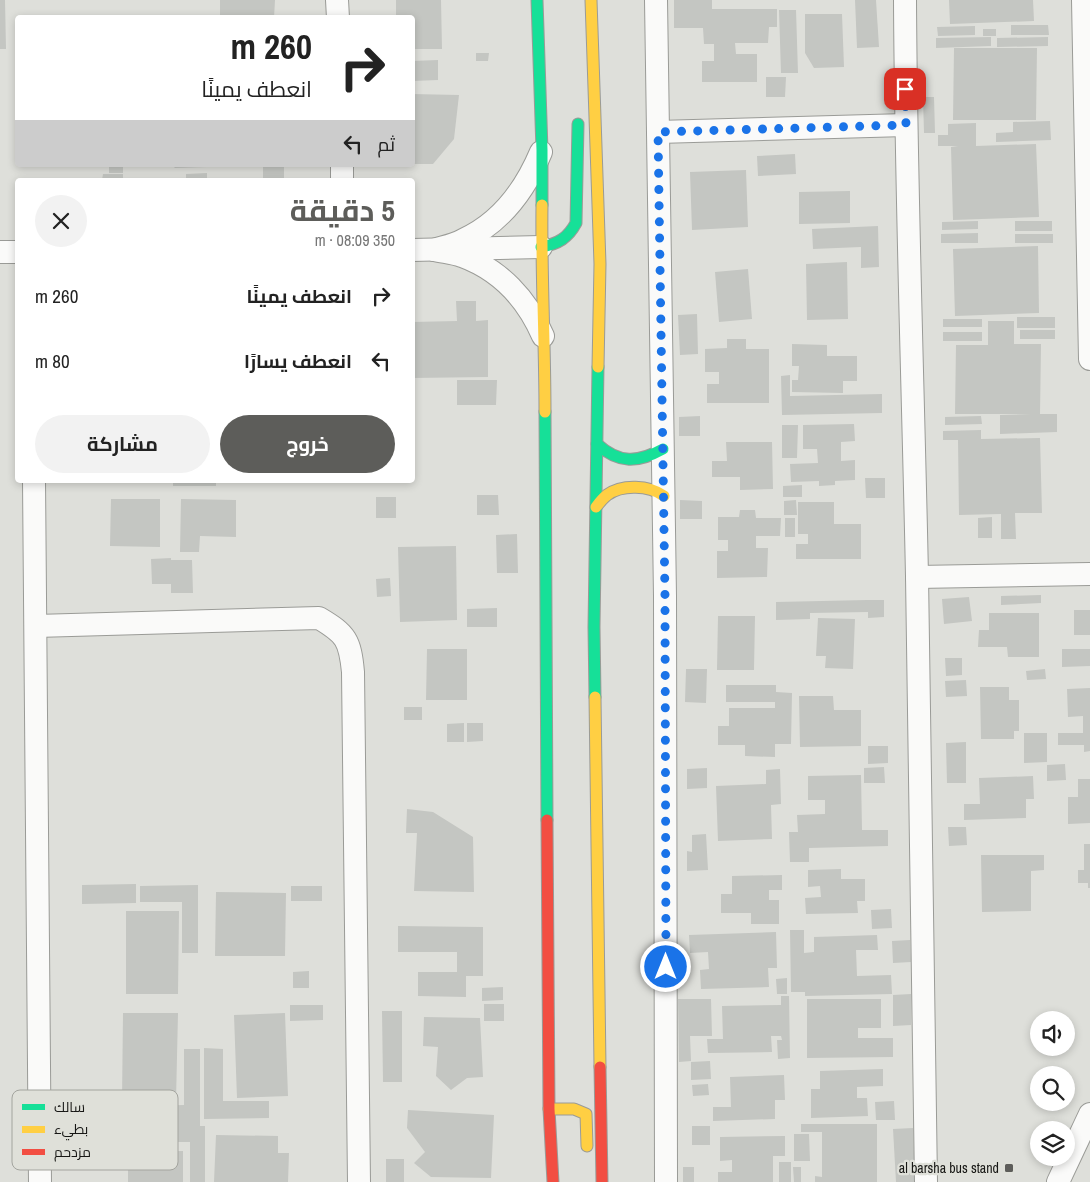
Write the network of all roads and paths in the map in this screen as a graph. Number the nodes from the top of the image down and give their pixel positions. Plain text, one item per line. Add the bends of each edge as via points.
1 (337, 0) edge
2 (537, 0) edge
3 (591, 0) edge
4 (656, 0) edge
5 (905, 0) edge
6 (1083, 0) edge
7 (338, 15) edge
8 (593, 31) junction
9 (581, 56) dead end
10 (578, 113) dead end
11 (906, 125) junction
12 (658, 132) junction
13 (542, 150) junction
14 (542, 246) junction
15 (423, 250) edge
16 (0, 252) edge
17 (15, 252) edge
18 (545, 339) junction
19 (1090, 359) edge
20 (597, 444) junction
21 (663, 449) junction
22 (34, 483) edge
23 (664, 496) junction
24 (596, 507) junction
25 (1090, 574) edge
26 (917, 577) junction
27 (36, 626) junction
28 (39, 1090) edge
29 (549, 1109) junction
30 (1090, 1114) edge
31 (587, 1154) dead end
32 (359, 1182) edge
33 (553, 1182) edge
34 (602, 1182) edge
35 (666, 1182) edge
36 (926, 1182) edge
37 (1058, 1182) edge

1 - 7 street
2 - 13 main road
3 - 8 main road
4 - 12 street
5 - 11 street
6 - 19 street
8 - 9 main road
8 - 20 main road via 600,264
10 - 14 main road via 576,222 563,241
11 - 12 street
11 - 26 street
12 - 21 street
13 - 14 main road
13 - 15 street via 516,199 496,219 462,241
14 - 15 street
14 - 18 main road
15 - 18 street via 461,256 486,267 524,300
16 - 17 street
18 - 29 main road
20 - 21 main road via 611,456 625,461 652,456
20 - 24 main road
21 - 23 street
22 - 27 street
23 - 24 main road via 655,490 628,489 607,496
23 - 35 street
24 - 34 main road via 594,626
25 - 26 street
26 - 36 street
27 - 28 street
27 - 32 street via 319,618 339,630 351,649
29 - 31 main road via 579,1110 586,1114
29 - 33 main road
30 - 37 street

